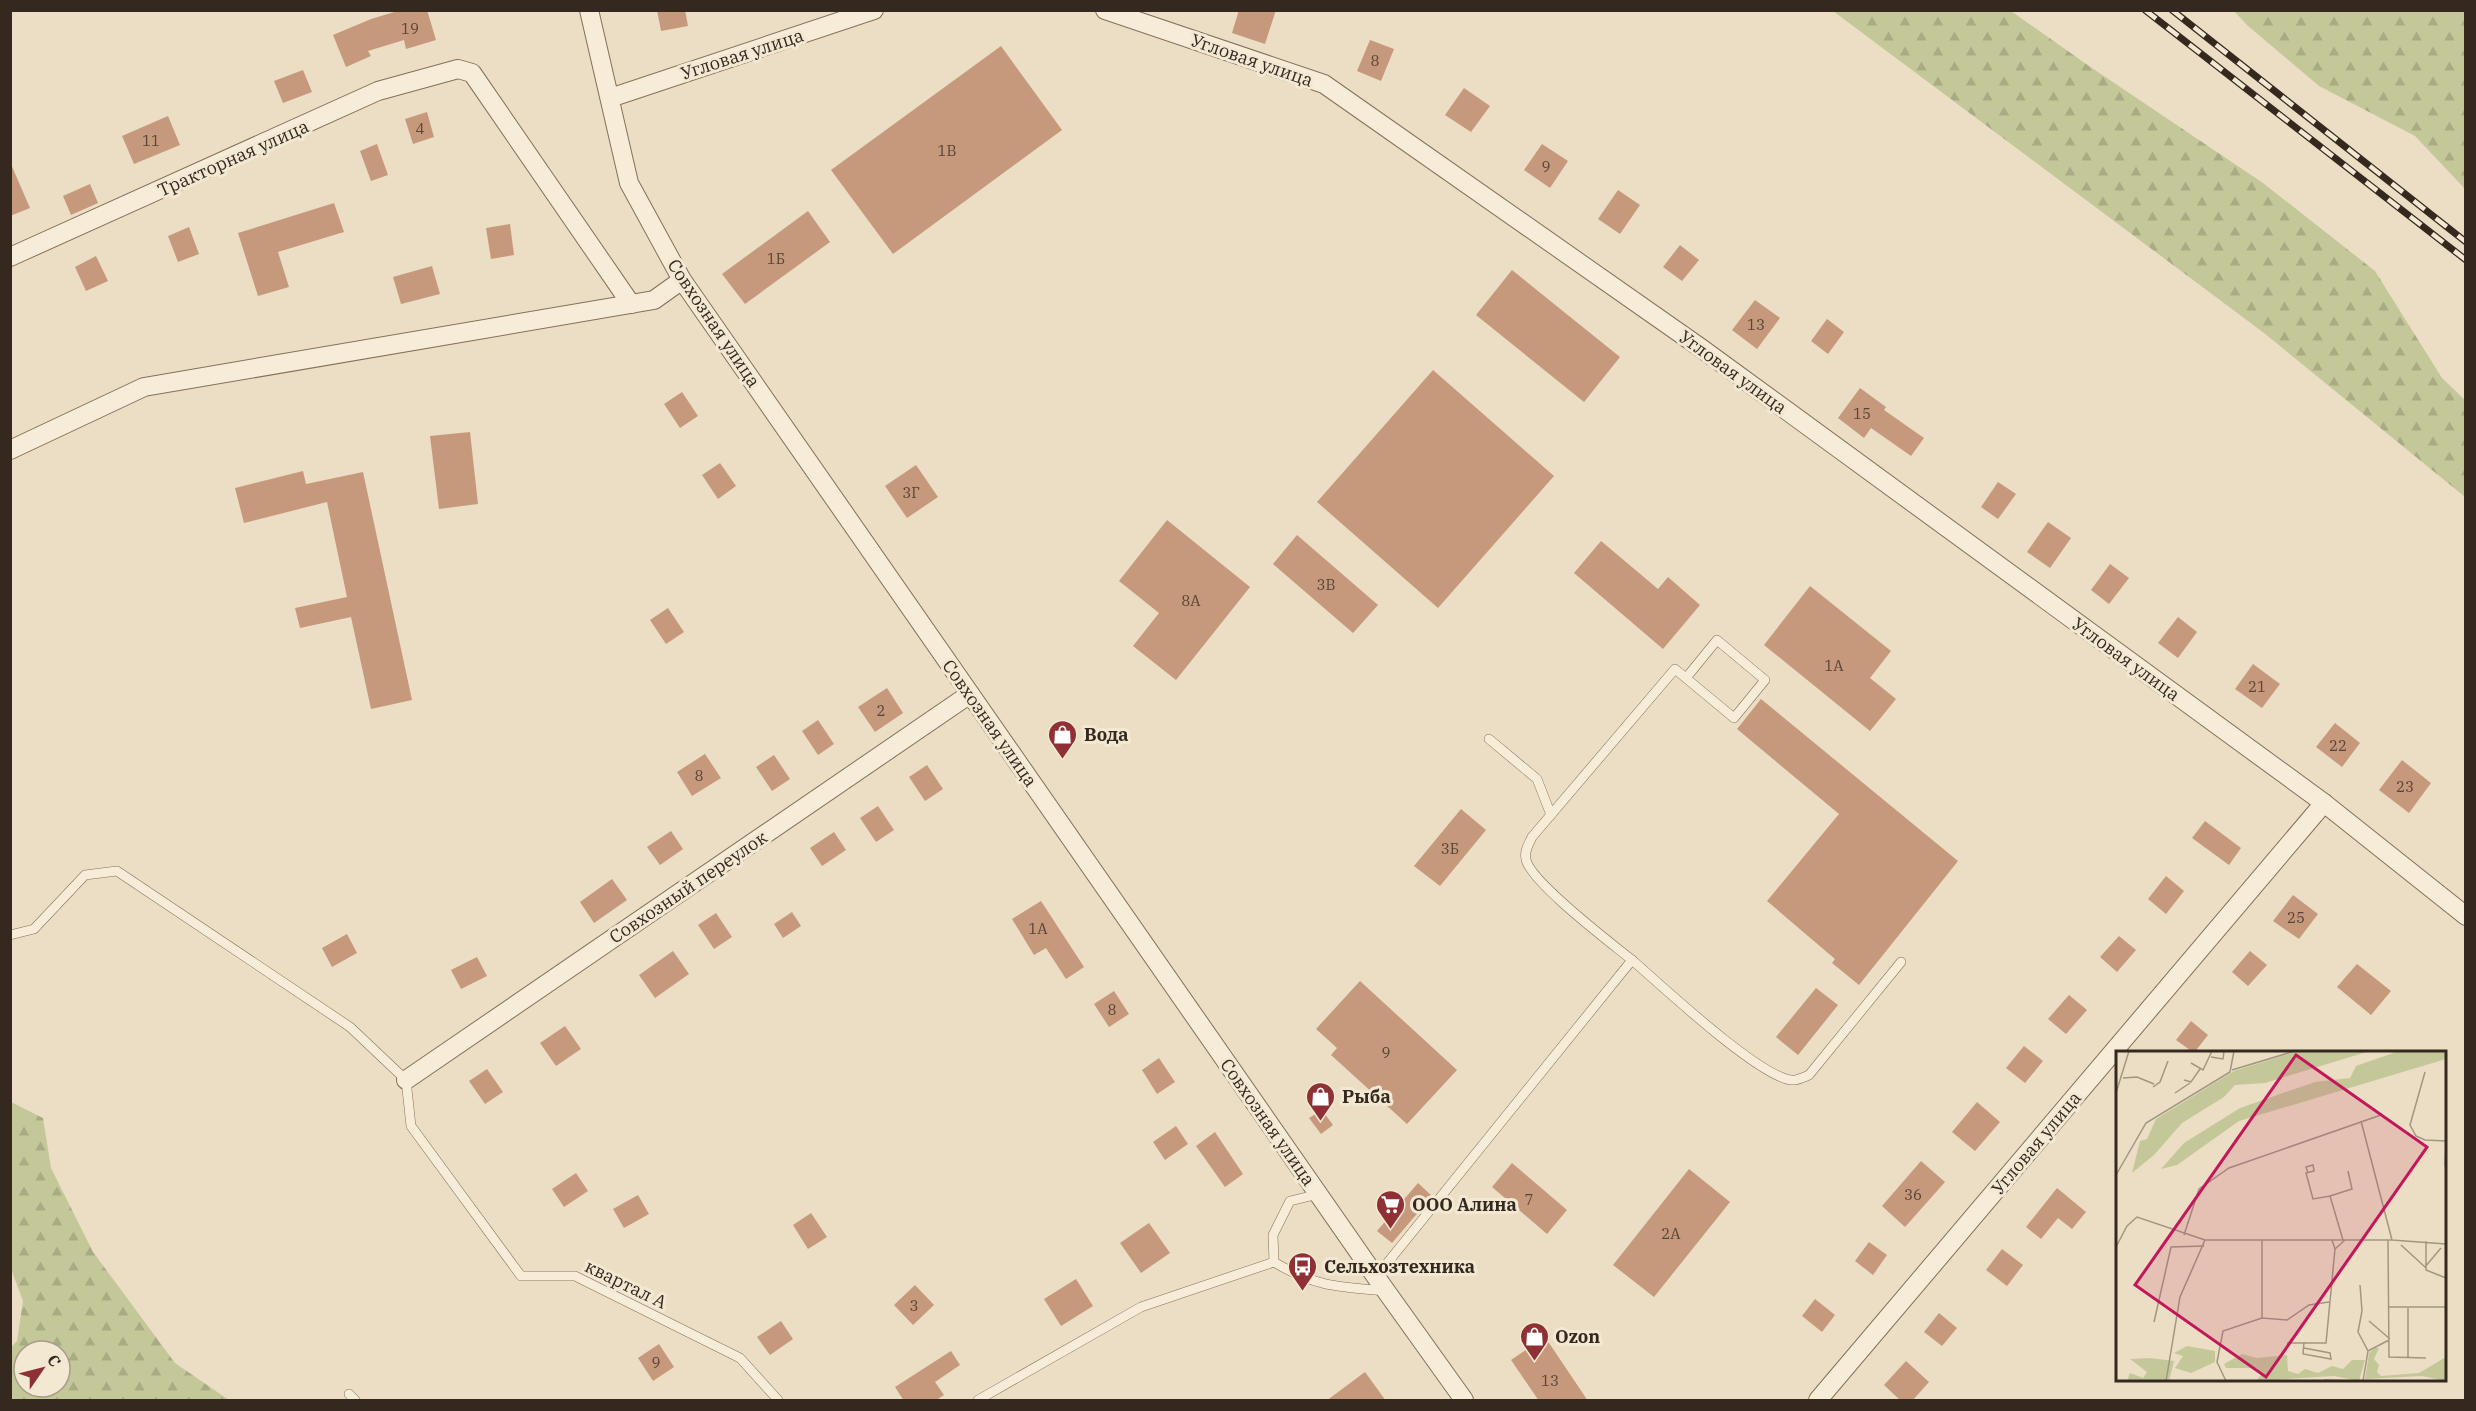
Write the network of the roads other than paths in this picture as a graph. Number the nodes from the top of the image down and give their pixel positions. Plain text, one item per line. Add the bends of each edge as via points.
1 (589, 10) edge
2 (874, 10) edge
3 (1105, 10) edge
4 (610, 98) junction
5 (10, 257) edge
6 (682, 280) junction
7 (631, 304) junction
8 (10, 450) edge
9 (1686, 678) junction
10 (970, 694) junction
11 (1489, 739) dead end
12 (2324, 803) junction
13 (1551, 815) junction
14 (2466, 916) edge
15 (10, 935) edge
16 (1632, 960) junction
17 (1901, 962) dead end
18 (406, 1080) junction
19 (1319, 1194) junction
20 (1274, 1262) junction
21 (1381, 1284) junction
22 (778, 1401) edge
23 (978, 1401) edge
24 (1464, 1401) edge
25 (1818, 1401) edge

1 - 4 street, Совхозная улица
2 - 4 street, Угловая улица
3 - 12 street, Угловая улица via 1324,84 1701,348
4 - 6 street, Совхозная улица via 629,183
5 - 7 street, Тракторная улица via 378,91 458,69 472,73
6 - 7 street via 654,300
6 - 10 street, Совхозная улица
7 - 8 street via 144,387
9 - 9 lane via 1734,718 1765,680 1717,640
9 - 13 lane via 1675,669
10 - 18 street, Совхозный переулок
10 - 19 street, Совхозная улица
11 - 13 lane via 1537,779
12 - 14 street, Угловая улица
12 - 25 street, Угловая улица
13 - 16 lane via 1526,848 1531,872
15 - 18 lane via 34,929 85,875 117,871 350,1027
16 - 17 lane via 1748,1058 1772,1074 1793,1081 1809,1075
16 - 21 lane
18 - 22 lane, квартал А via 411,1126 521,1276 575,1276 740,1358
19 - 20 lane via 1290,1201 1273,1235
19 - 21 street, Совхозная улица
20 - 21 lane via 1295,1275 1328,1286
20 - 23 lane via 1141,1307
21 - 24 street, Совхозная улица

